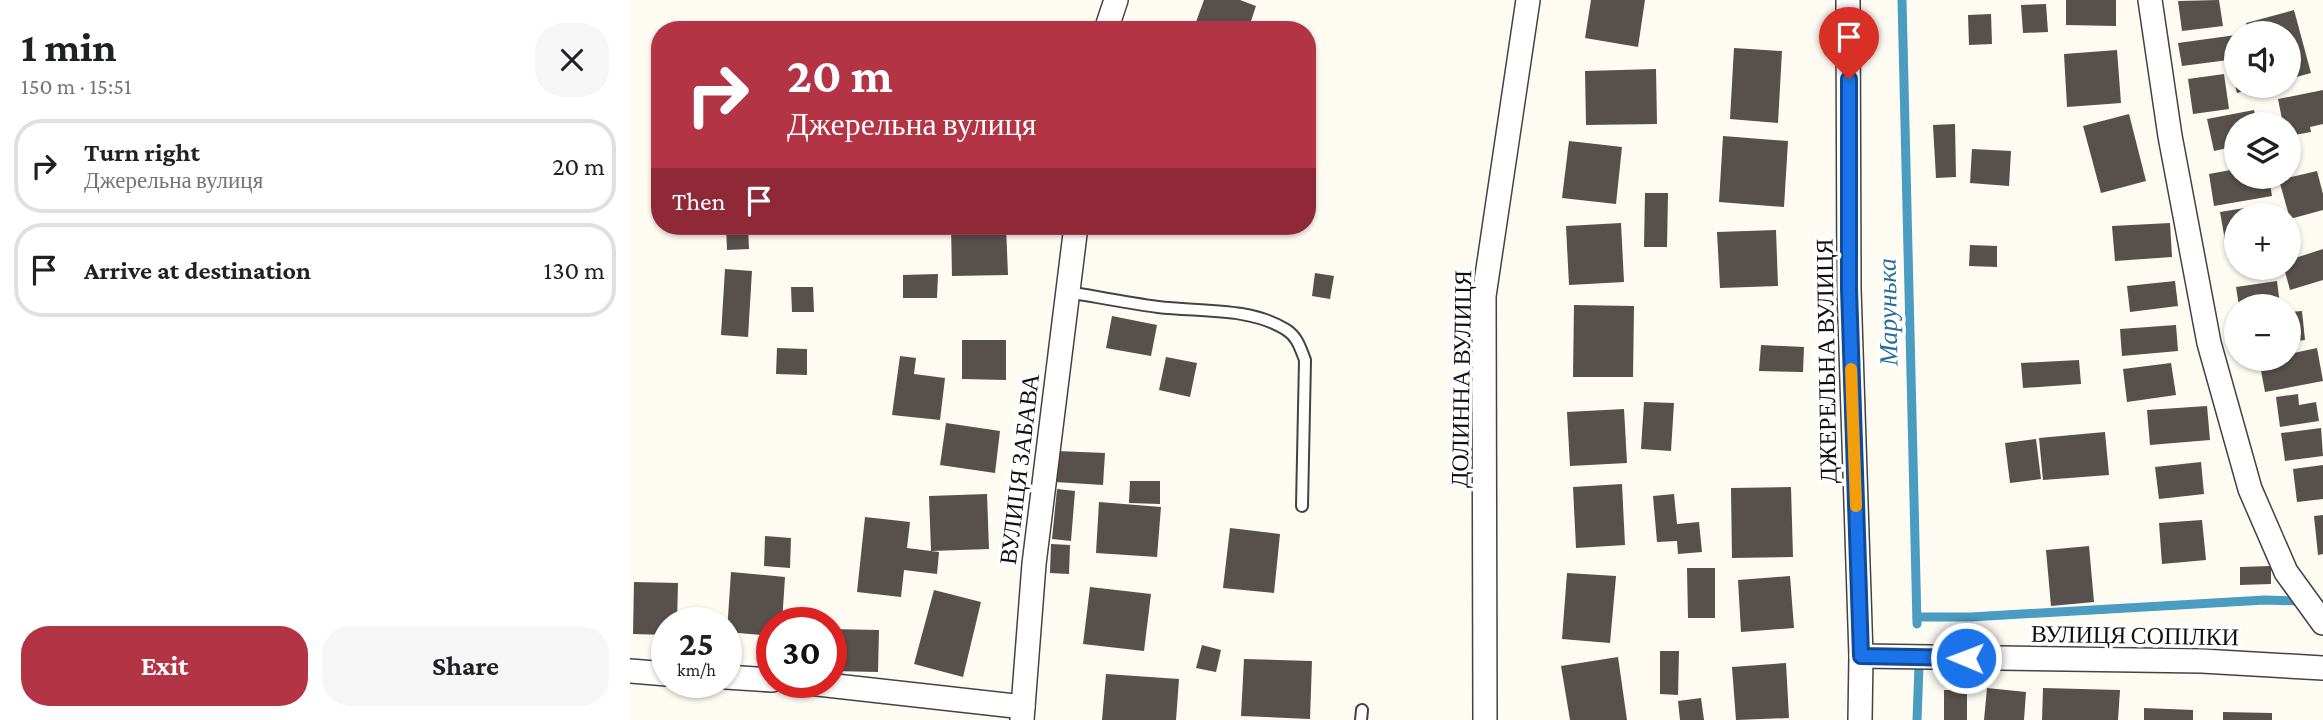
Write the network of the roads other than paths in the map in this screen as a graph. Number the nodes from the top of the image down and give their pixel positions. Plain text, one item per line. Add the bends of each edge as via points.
1 (1116, 0) edge
2 (1528, 0) edge
3 (1848, 0) edge
4 (2150, 0) edge
5 (1109, 21) edge
6 (1075, 235) edge
7 (1068, 292) junction
8 (1302, 506) dead end
9 (2323, 623) edge
10 (1861, 656) junction
11 (2323, 668) edge
12 (630, 671) edge
13 (651, 673) edge
14 (847, 689) edge
15 (1023, 713) edge
16 (1485, 720) edge
17 (1860, 720) edge

1 - 5 street
2 - 16 street, ДОЛИННА ВУЛИЦЯ via 1484,296
3 - 10 street, ДЖЕРЕЛЬНА ВУЛИЦЯ via 1849,289
4 - 9 street via 2210,343 2250,489 2286,572
6 - 7 street, ВУЛИЦЯ ЗАБАВА
7 - 8 lane via 1159,307 1227,312 1287,330 1298,341 1305,360
7 - 15 street, ВУЛИЦЯ ЗАБАВА via 1034,564
10 - 11 street, ВУЛИЦЯ СОПІЛКИ via 2202,661
10 - 17 street, ДЖЕРЕЛЬНА ВУЛИЦЯ
12 - 13 street
14 - 15 street

